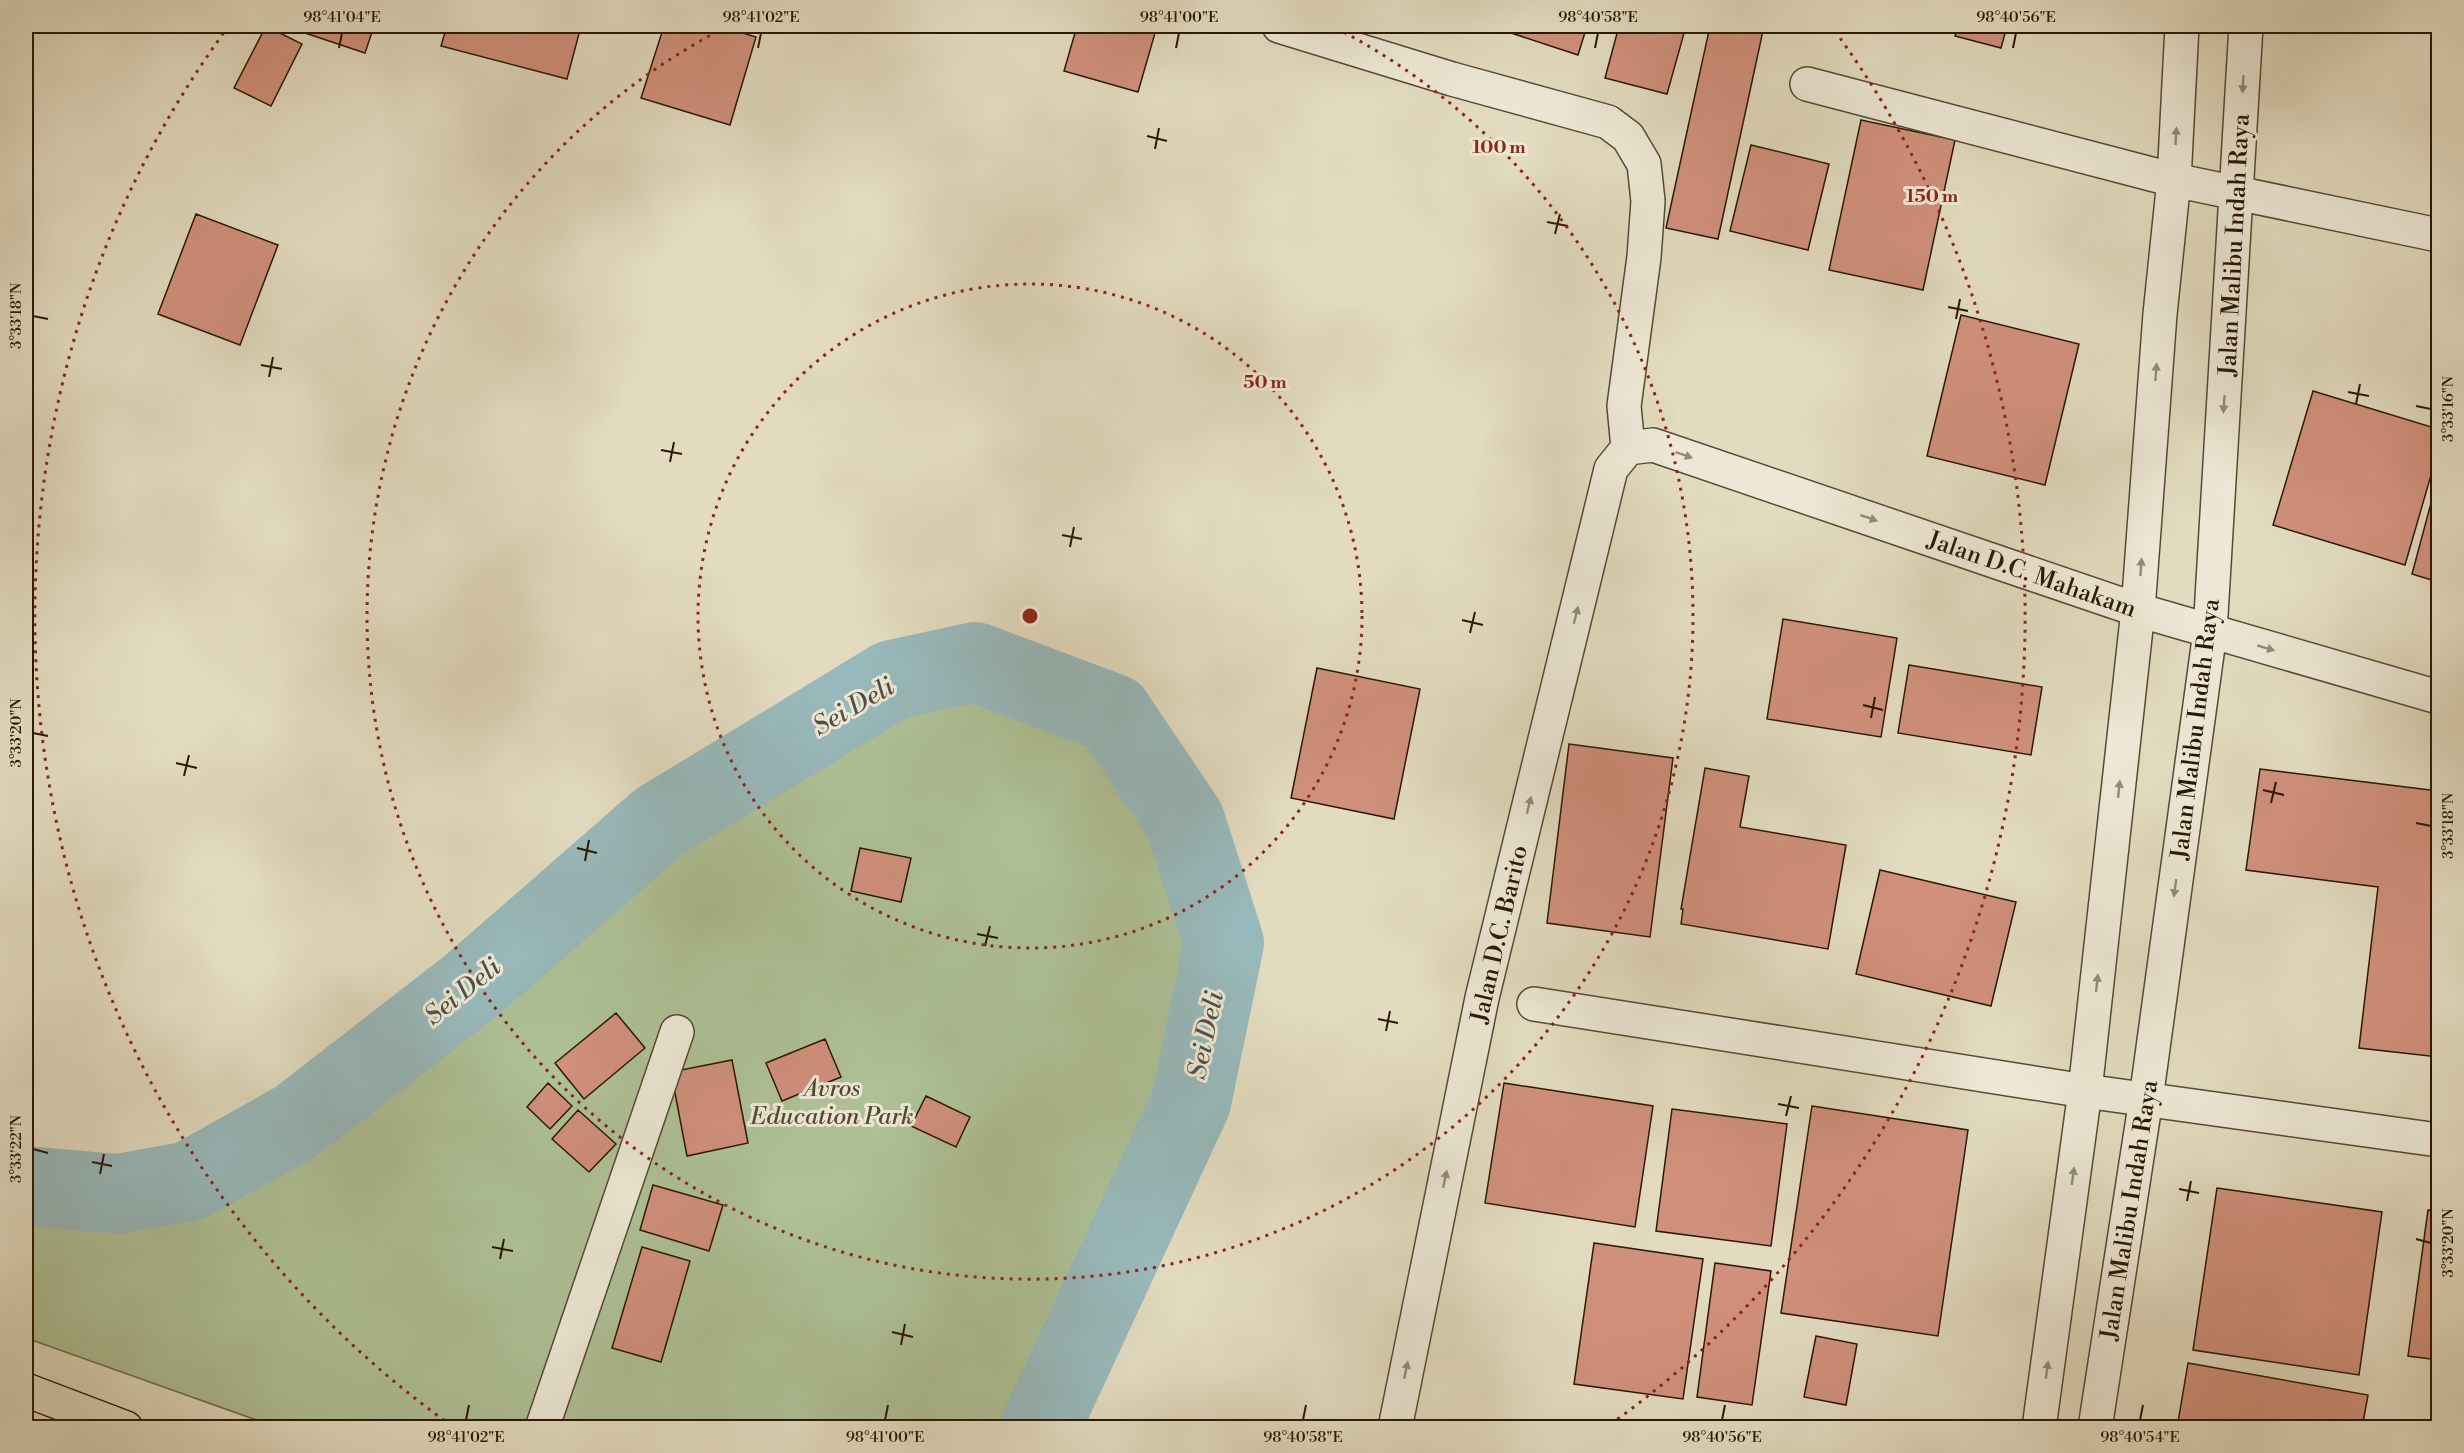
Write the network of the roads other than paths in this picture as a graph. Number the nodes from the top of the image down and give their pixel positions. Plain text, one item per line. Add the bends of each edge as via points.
1 (1280, 26) edge
2 (2182, 26) edge
3 (2246, 26) edge
4 (1807, 84) dead end
5 (2174, 180) junction
6 (2237, 193) junction
7 (2439, 235) edge
8 (1628, 448) junction
9 (2138, 610) junction
10 (2210, 632) junction
11 (2439, 697) edge
12 (1534, 1004) dead end
13 (677, 1032) dead end
14 (2085, 1091) junction
15 (2146, 1099) junction
16 (2439, 1140) edge
17 (26, 1390) edge
18 (126, 1428) edge
19 (542, 1428) edge
20 (1395, 1428) edge
21 (2039, 1428) edge
22 (2095, 1428) edge

1 - 8 street via 1452,80 1608,122 1629,137 1644,164 1648,201 1624,406
5 -> 2 street
3 -> 6 street, Jalan Malibu Indah Raya
4 - 5 street
5 - 6 street
9 -> 5 street
6 - 7 street
6 -> 10 street, Jalan Malibu Indah Raya
8 -> 9 street, Jalan D.C. Mahakam via 1653,445
20 -> 8 street, Jalan D.C. Barito via 1482,998 1611,469
9 - 10 street, Jalan D.C. Mahakam
14 -> 9 street
10 -> 11 street, Jalan D.C. Mahakam
10 -> 15 street, Jalan Malibu Indah Raya
12 - 14 street
13 - 19 street
14 - 15 street
21 -> 14 street
15 - 16 street
15 - 22 street, Jalan Malibu Indah Raya
17 - 18 main road

